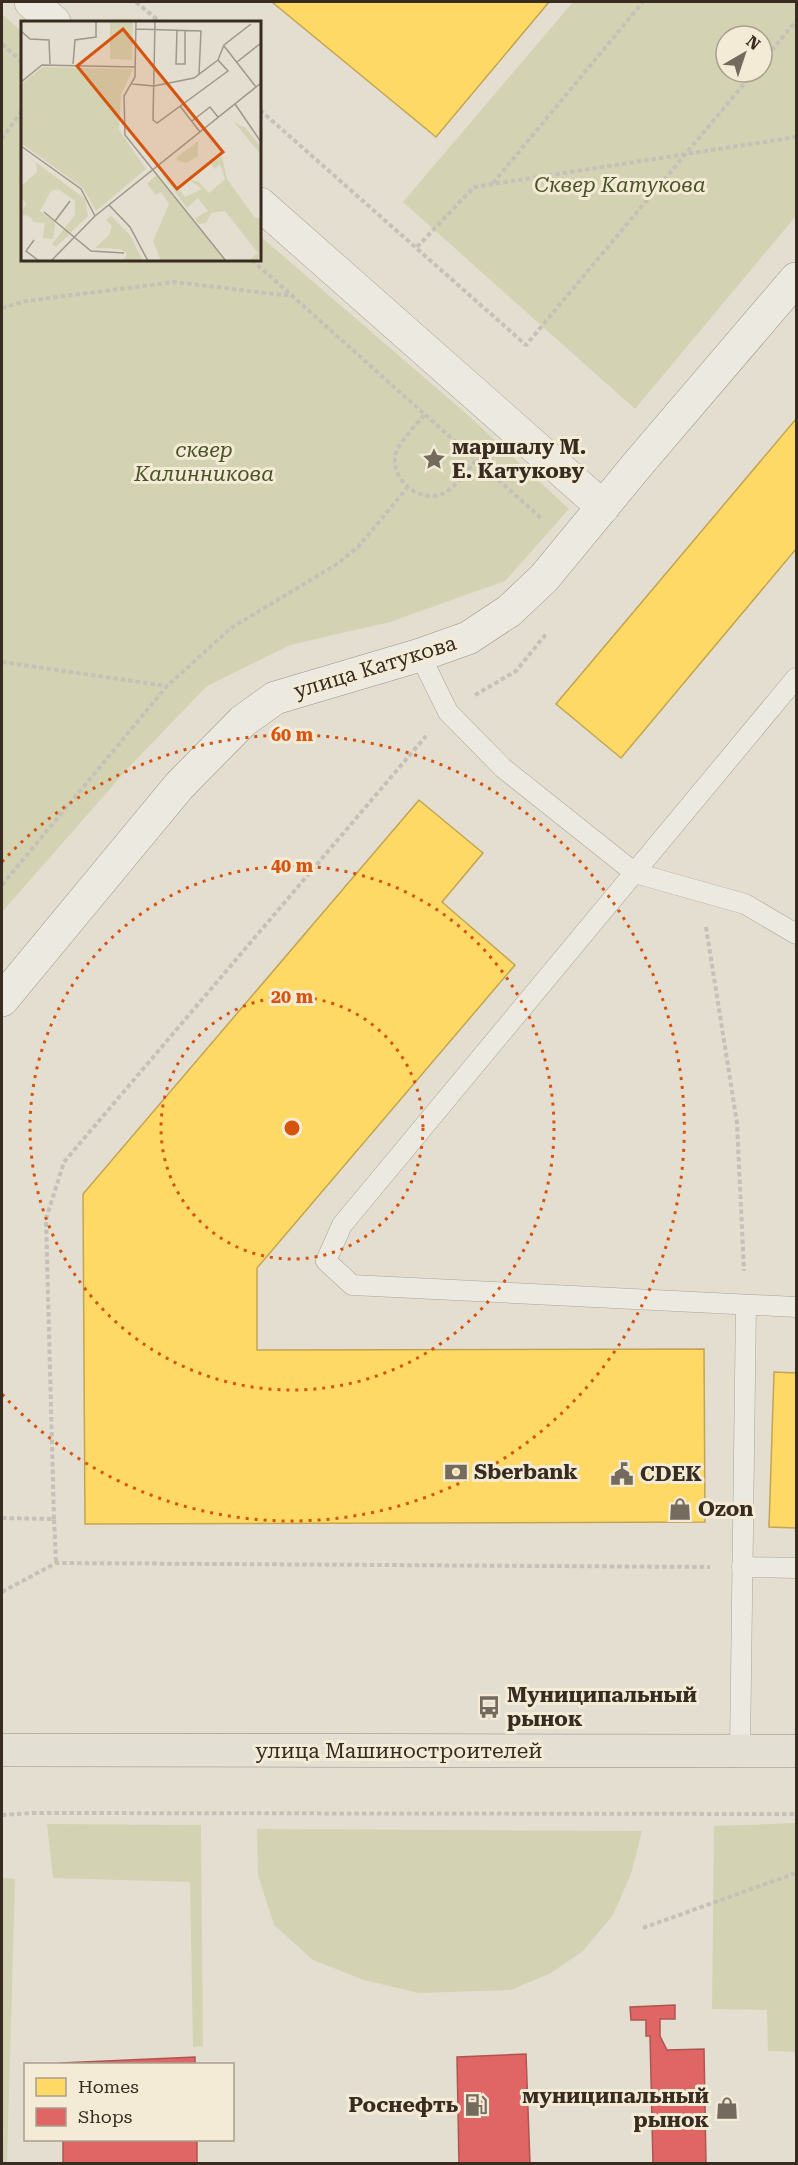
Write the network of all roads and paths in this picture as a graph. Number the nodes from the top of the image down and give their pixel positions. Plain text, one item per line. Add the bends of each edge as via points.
1 (31, 2) edge
2 (136, 2) edge
3 (643, 2) edge
4 (53, 21) edge
5 (159, 21) edge
6 (796, 21) edge
7 (2, 44) edge
8 (774, 48) edge
9 (21, 61) edge
10 (744, 84) edge
11 (21, 111) edge
12 (261, 111) edge
13 (796, 137) edge
14 (2, 139) edge
15 (685, 154) junction
16 (493, 184) junction
17 (261, 205) edge
18 (417, 248) junction
19 (253, 261) edge
20 (796, 279) edge
21 (294, 296) junction
22 (2, 308) edge
23 (424, 415) junction
24 (476, 460) junction
25 (407, 488) junction
26 (603, 507) junction
27 (572, 546) junction
28 (546, 634) dead end
29 (420, 655) junction
30 (2, 662) edge
31 (796, 678) edge
32 (167, 686) junction
33 (448, 712) junction
34 (635, 873) junction
35 (2, 877) edge
36 (9, 877) junction
37 (2, 885) edge
38 (700, 891) junction
39 (796, 934) edge
40 (2, 1000) edge
41 (746, 1305) junction
42 (796, 1307) edge
43 (2, 1518) edge
44 (54, 1519) junction
45 (56, 1563) junction
46 (742, 1568) junction
47 (796, 1568) edge
48 (2, 1593) edge
49 (2, 1750) edge
50 (740, 1751) junction
51 (796, 1751) edge
52 (796, 1814) edge
53 (2, 1815) edge
54 (796, 1873) edge
55 (643, 1928) dead end

1 - 4 street
2 - 5 path
3 - 16 path
6 - 8 path
7 - 9 path
10 - 15 path
11 - 14 path
12 - 18 path
13 - 15 path
15 - 16 path
15 - 18 path via 526,345
16 - 18 path via 474,187
17 - 26 street
19 - 21 path
20 - 26 street, улица Катукова
21 - 22 path via 174,282 26,301
21 - 23 path
23 - 24 path
23 - 25 path via 397,449 395,470
24 - 25 path via 443,494 426,496
24 - 27 path
25 - 32 path via 358,547 337,564 231,628
26 - 27 street, улица Катукова
27 - 29 street, улица Катукова via 509,611 468,638
28 - 33 path via 516,671
29 - 33 lane
29 - 40 street, улица Катукова via 275,698 243,721 179,786
30 - 32 path
31 - 34 lane
32 - 36 path
33 - 34 lane via 503,768
33 - 44 path via 64,1162 46,1219
34 - 38 lane
34 - 41 lane via 342,1225 326,1262 352,1285
35 - 36 path
36 - 37 path
38 - 39 lane via 745,904
38 - 41 path via 737,1123
41 - 42 lane
41 - 46 lane
43 - 44 path
44 - 45 path
45 - 46 path
45 - 48 path
46 - 47 lane
46 - 50 lane
49 - 50 main road, улица Машиностроителей
50 - 51 main road, улица Машиностроителей
52 - 53 path
54 - 55 path

